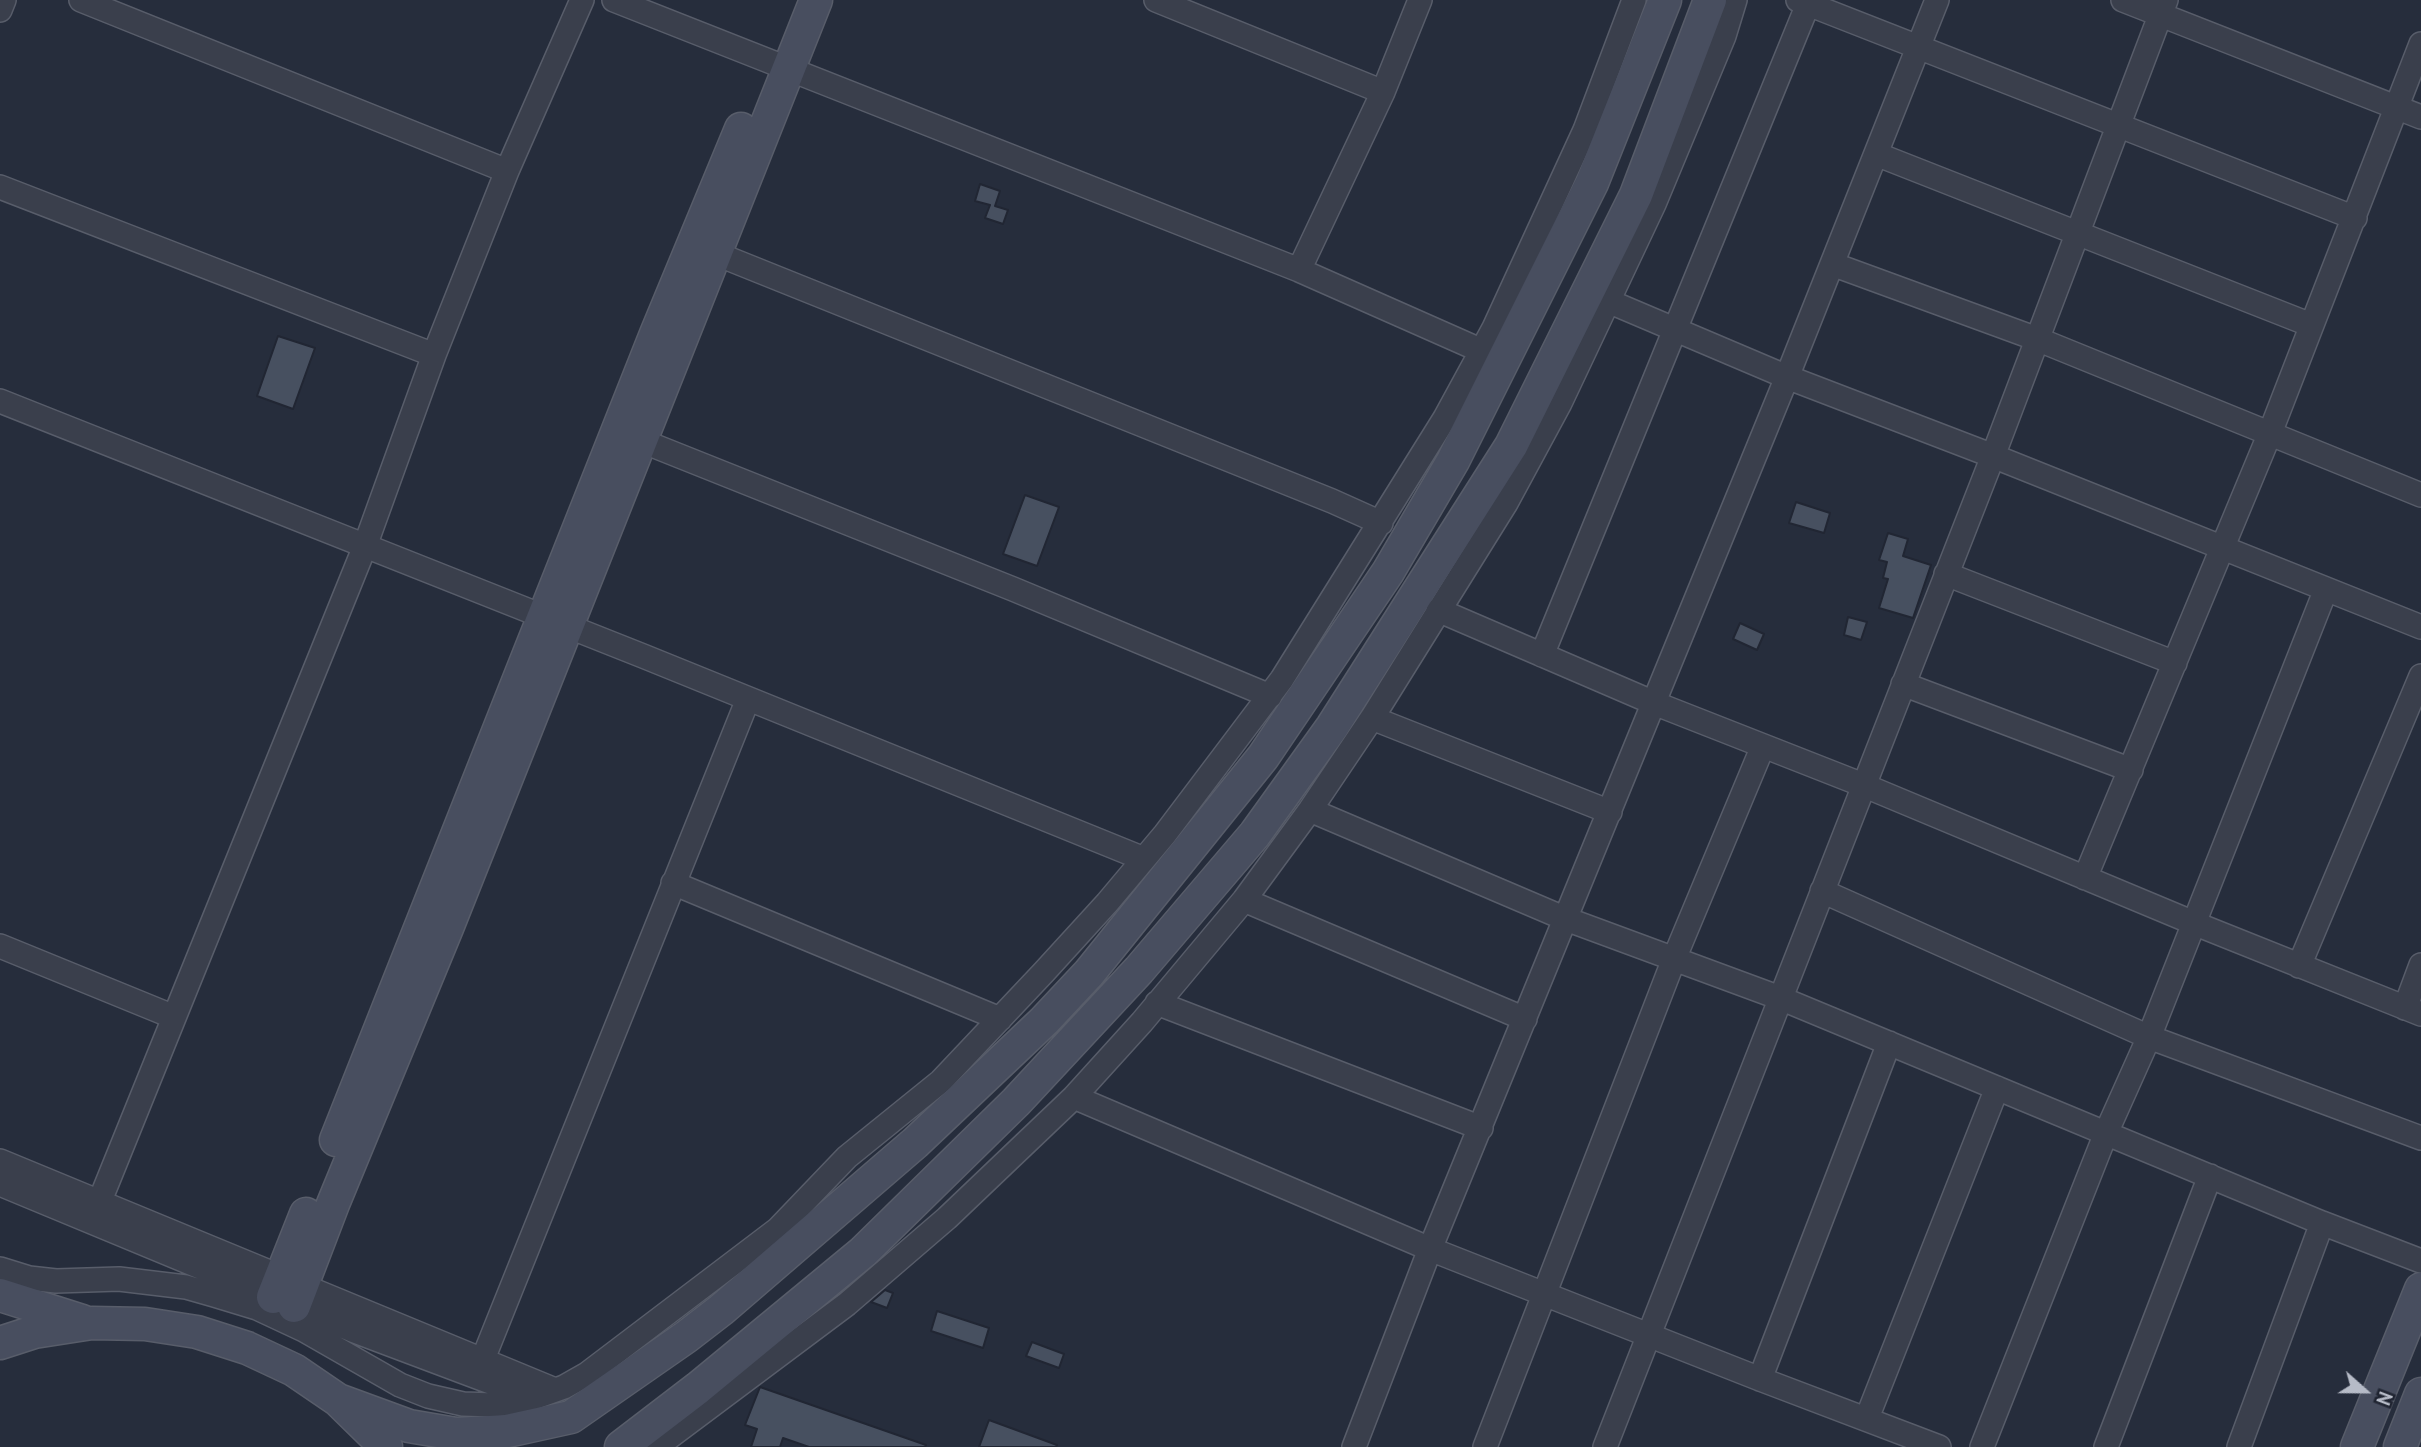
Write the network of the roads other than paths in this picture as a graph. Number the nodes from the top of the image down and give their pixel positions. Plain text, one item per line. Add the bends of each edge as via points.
1 (4, 0) edge
2 (81, 0) edge
3 (582, 0) edge
4 (614, 0) edge
5 (794, 0) edge
6 (816, 0) edge
7 (1156, 0) edge
8 (1420, 0) edge
9 (1634, 0) edge
10 (1665, 0) edge
11 (1710, 0) edge
12 (1735, 0) edge
13 (1937, 0) edge
14 (2123, 0) edge
15 (1803, 2) edge
16 (2163, 7) edge
17 (0, 10) edge
18 (2421, 44) edge
19 (1918, 48) junction
20 (778, 65) junction
21 (1383, 92) junction
22 (2397, 107) junction
23 (2421, 117) edge
24 (2119, 124) junction
25 (1876, 154) junction
26 (507, 171) junction
27 (0, 187) edge
28 (2355, 218) junction
29 (2078, 232) junction
30 (704, 249) junction
31 (1832, 264) junction
32 (1298, 270) junction
33 (1608, 301) junction
34 (2311, 325) junction
35 (1675, 330) junction
36 (2037, 339) junction
37 (1482, 351) junction
38 (434, 355) junction
39 (1787, 377) junction
40 (0, 401) edge
41 (2270, 433) junction
42 (642, 441) junction
43 (1993, 456) junction
44 (2421, 495) edge
45 (1381, 523) junction
46 (365, 546) junction
47 (2224, 548) junction
48 (1946, 574) junction
49 (2326, 589) junction
50 (1438, 610) junction
51 (556, 621) junction
52 (2421, 627) edge
53 (1542, 655) junction
54 (2175, 663) junction
55 (2421, 676) edge
56 (1903, 684) junction
57 (1270, 695) junction
58 (748, 699) junction
59 (1654, 703) junction
60 (1372, 718) junction
61 (1763, 746) junction
62 (2131, 770) junction
63 (1863, 785) junction
64 (1310, 810) junction
65 (1610, 812) junction
66 (1144, 859) junction
67 (2085, 878) junction
68 (673, 883) junction
69 (1822, 891) junction
70 (1244, 900) junction
71 (1566, 919) junction
72 (2193, 923) junction
73 (0, 947) edge
74 (1674, 959) junction
75 (2299, 965) junction
76 (2421, 965) edge
77 (1780, 998) junction
78 (1157, 1003) junction
79 (2413, 1011) edge
80 (174, 1017) junction
81 (1000, 1019) junction
82 (1525, 1019) junction
83 (2150, 1037) junction
84 (1889, 1043) junction
85 (1997, 1088) junction
86 (1074, 1097) junction
87 (1481, 1128) junction
88 (2106, 1133) junction
89 (2421, 1138) edge
90 (0, 1160) edge
91 (2210, 1176) junction
92 (0, 1184) edge
93 (99, 1203) junction
94 (2322, 1223) junction
95 (1430, 1249) junction
96 (2421, 1261) edge
97 (0, 1269) edge
98 (2421, 1289) edge
99 (287, 1291) junction
100 (0, 1295) edge
101 (1545, 1295) junction
102 (92, 1323) junction
103 (1648, 1335) junction
104 (0, 1343) edge
105 (483, 1359) junction
106 (1760, 1380) junction
107 (555, 1390) junction
108 (2421, 1394) edge
109 (533, 1398) junction
110 (338, 1400) junction
111 (1867, 1418) junction
112 (477, 1440) edge
113 (386, 1447) edge
114 (621, 1447) edge
115 (656, 1447) edge
116 (1354, 1447) edge
117 (1485, 1447) edge
118 (1605, 1447) edge
119 (1939, 1447) edge
120 (1982, 1447) edge
121 (2106, 1447) edge
122 (2239, 1447) edge
123 (2357, 1447) edge
124 (2400, 1447) edge

1 - 17 street
2 - 26 street
3 - 26 street
4 - 20 street
5 - 20 main road
6 - 20 main road
7 - 21 street
8 - 21 street
9 - 37 street via 1579,142
10 - 112 main road via 1592,183 1454,461 1388,572 1263,757 1089,973 934,1125 686,1337 571,1417
11 - 114 main road via 1636,195 1511,446 1332,727 1255,834 1139,970 1016,1102 863,1252
12 - 33 street via 1654,204
13 - 19 street
14 - 16 street
15 - 19 street
15 - 35 street
16 - 22 street
16 - 24 street
18 - 22 street
19 - 24 street
19 - 25 street
20 - 30 main road
20 - 32 street
21 - 32 street
22 - 23 street
22 - 28 street
24 - 28 street
24 - 29 street
25 - 29 street
25 - 31 street
26 - 38 street
27 - 38 street
28 - 34 street
29 - 34 street
29 - 36 street
30 - 42 main road
30 - 45 street
30 - 51 main road
31 - 36 street
31 - 39 street
32 - 37 street
33 - 35 street
33 - 50 street via 1560,404 1506,503
34 - 41 street
35 - 39 street
35 - 53 street
36 - 41 street
36 - 43 street
37 - 45 street
38 - 46 street
39 - 43 street
39 - 59 street
40 - 46 street
41 - 44 street
41 - 47 street
42 - 51 main road
42 - 57 street
43 - 47 street
43 - 48 street
45 - 57 street
46 - 51 street
46 - 80 street
47 - 49 street
47 - 54 street
48 - 54 street
48 - 56 street
49 - 52 street
49 - 72 street
50 - 53 street
50 - 60 street
51 - 58 street
51 - 99 main road via 447,928
53 - 59 street
54 - 62 street
55 - 75 street
56 - 62 street
56 - 63 street
57 - 66 street
58 - 66 street
58 - 68 street
59 - 61 street
59 - 65 street
60 - 64 street
60 - 65 street
61 - 63 street
61 - 74 street
62 - 67 street
63 - 67 street
63 - 69 street
64 - 70 street
64 - 71 street
65 - 71 street
66 - 81 street
67 - 72 street
68 - 81 street
68 - 105 street
69 - 77 street
69 - 83 street
70 - 78 street
70 - 82 street
71 - 74 street
71 - 82 street
72 - 75 street
72 - 83 street
73 - 80 street
74 - 77 street
74 - 101 street
75 - 79 street
76 - 79 street
77 - 84 street
77 - 103 street
78 - 86 street
78 - 87 street
80 - 93 street
81 - 107 street via 941,1081 847,1157 778,1229 587,1374
82 - 87 street
83 - 88 street
83 - 89 street
84 - 85 street
84 - 106 street
85 - 88 street
85 - 111 street
86 - 95 street
86 - 115 street via 947,1218 847,1304
87 - 95 street
88 - 91 street
88 - 120 street
90 - 93 street
91 - 94 street
91 - 121 street
92 - 99 street
93 - 99 street
94 - 96 street
94 - 122 street
95 - 101 street
95 - 116 street
97 - 109 street via 56,1281 119,1279 186,1287 257,1308 428,1396 494,1405
98 - 123 main road
99 - 105 street
99 - 109 street via 352,1330
100 - 102 main road
101 - 103 street
101 - 117 street
102 - 104 main road via 34,1332
102 - 110 main road via 145,1324 197,1332 294,1370
103 - 106 street
103 - 118 street
105 - 107 street
106 - 111 street
107 - 109 street
108 - 124 main road
110 - 112 main road via 409,1426
110 - 113 main road
111 - 119 street

